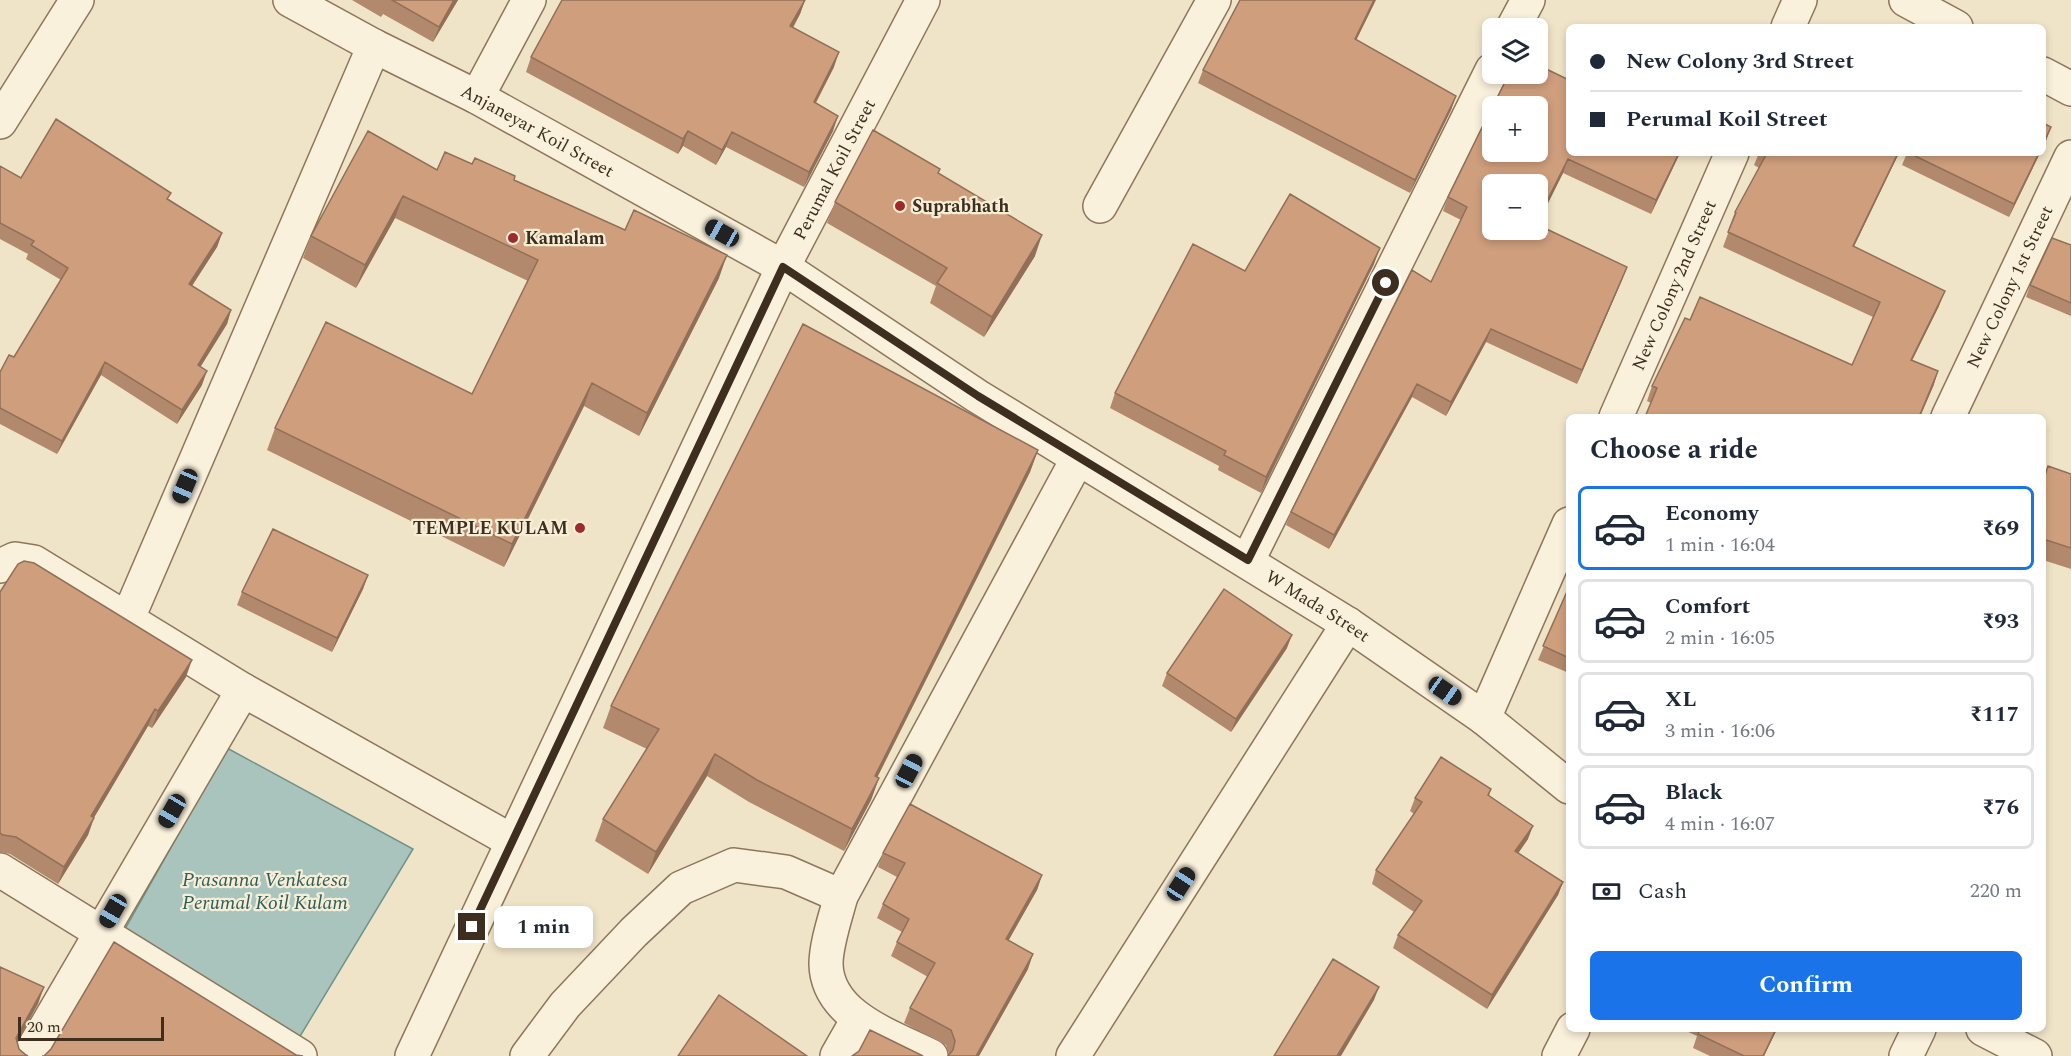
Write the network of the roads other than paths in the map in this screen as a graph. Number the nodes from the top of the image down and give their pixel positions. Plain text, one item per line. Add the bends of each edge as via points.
1 (77, 0) edge
2 (290, 0) edge
3 (529, 0) edge
4 (922, 0) edge
5 (1214, 0) edge
6 (1528, 0) edge
7 (1800, 0) edge
8 (1905, 0) edge
9 (1519, 18) edge
10 (1789, 24) edge
11 (1950, 24) edge
12 (374, 46) junction
13 (2046, 76) edge
14 (1485, 84) edge
15 (2071, 89) edge
16 (477, 97) junction
17 (0, 122) edge
18 (1731, 156) edge
19 (2071, 158) edge
20 (1100, 206) dead end
21 (783, 267) junction
22 (1617, 414) edge
23 (1949, 414) edge
24 (1078, 458) junction
25 (1566, 531) edge
26 (1248, 560) junction
27 (0, 566) edge
28 (128, 618) junction
29 (1348, 624) junction
30 (243, 690) junction
31 (1484, 718) junction
32 (1566, 785) edge
33 (512, 841) junction
34 (0, 870) edge
35 (841, 896) junction
36 (102, 932) junction
37 (858, 1019) junction
38 (1571, 1032) edge
39 (1918, 1032) edge
40 (1989, 1032) edge
41 (29, 1056) edge
42 (300, 1056) edge
43 (412, 1056) edge
44 (527, 1056) edge
45 (837, 1056) edge
46 (931, 1056) edge
47 (1073, 1056) edge
48 (1559, 1056) edge
49 (1906, 1056) edge
50 (2035, 1056) edge

1 - 17 street
2 - 12 street, Anjaneyar Koil Street
3 - 16 street
4 - 21 street, Perumal Koil Street
5 - 20 street
6 - 9 street
7 - 10 street
8 - 11 street
12 - 16 street, Anjaneyar Koil Street
12 - 28 street
13 - 15 street
14 - 26 street
16 - 21 street, Anjaneyar Koil Street
18 - 22 street, New Colony 2nd Street
19 - 23 street, New Colony 1st Street
21 - 24 street, W Mada Street
21 - 33 street, Perumal Koil Street
24 - 26 street, W Mada Street
24 - 35 street
25 - 31 street
26 - 29 street, W Mada Street
27 - 28 street via 15,559 34,562
28 - 30 street
29 - 31 street, W Mada Street
29 - 47 street
30 - 33 street
30 - 36 street
31 - 32 street, W Mada Street
33 - 43 street, Perumal Koil Street
34 - 36 street
35 - 37 street via 826,964 834,996
35 - 44 street via 786,872 734,865 681,888 565,1005
36 - 41 street
36 - 42 street
37 - 45 street
37 - 46 street
38 - 48 street
39 - 49 street
40 - 50 street

